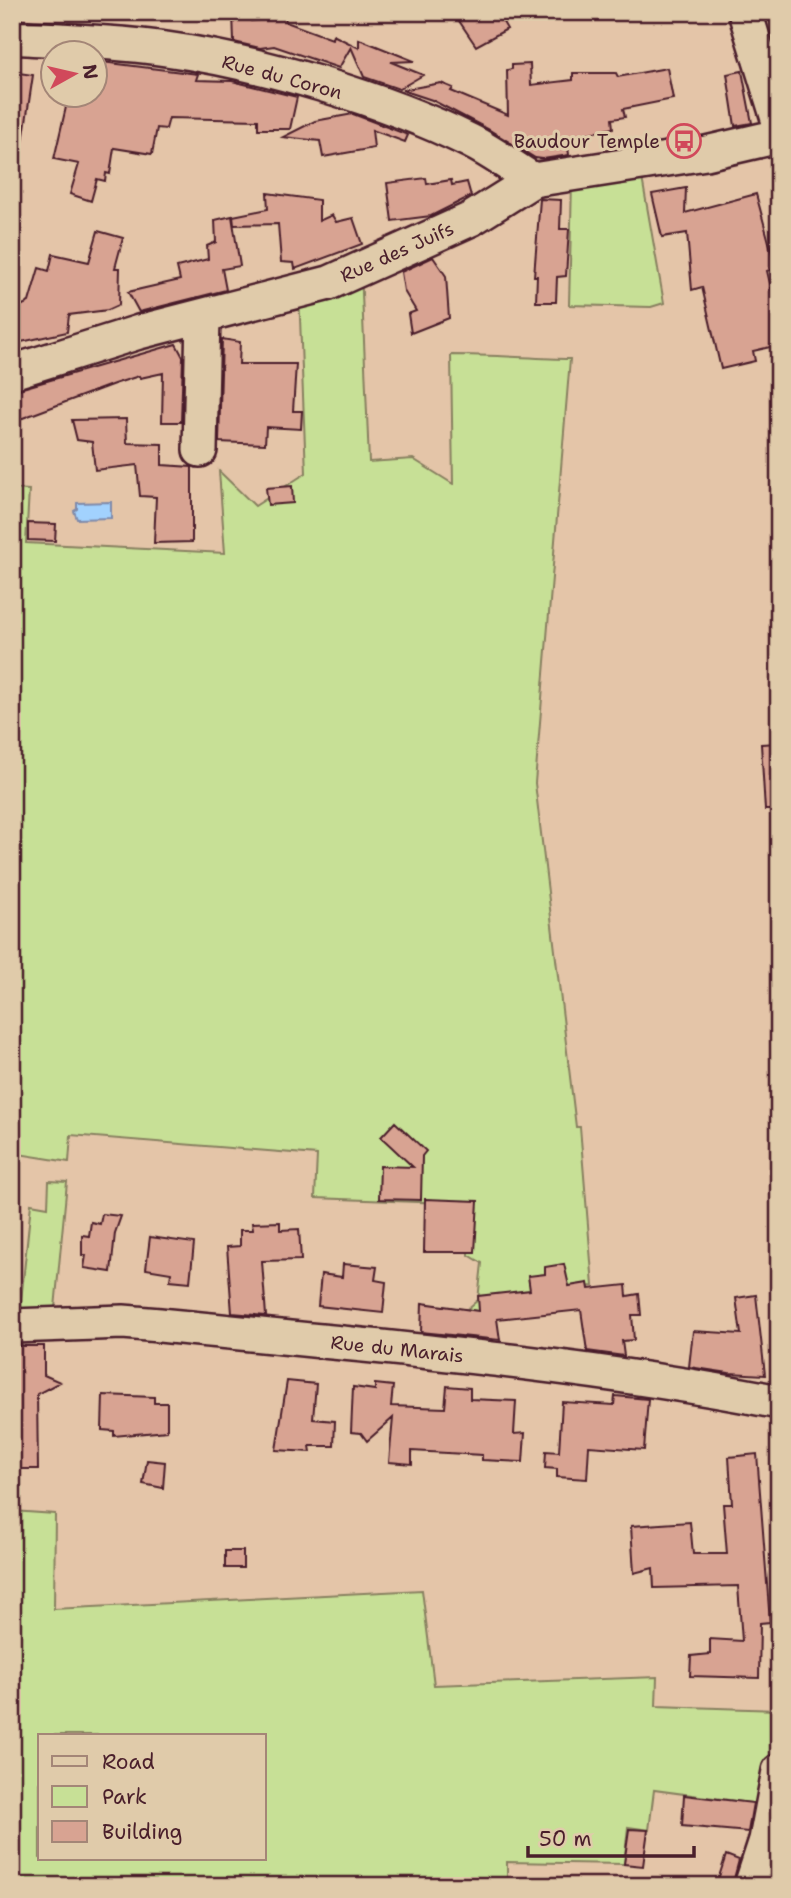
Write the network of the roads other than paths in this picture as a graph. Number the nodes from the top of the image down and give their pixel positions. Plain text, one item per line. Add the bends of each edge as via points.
1 (745, 12) edge
2 (12, 37) edge
3 (779, 122) edge
4 (779, 136) edge
5 (533, 180) junction
6 (203, 316) junction
7 (12, 372) edge
8 (200, 450) dead end
9 (12, 1326) edge
10 (779, 1402) edge
11 (779, 1771) edge
12 (751, 1886) edge

1 - 3 street
2 - 5 street, Rue du Coron via 164,48 269,72 433,124 489,151
4 - 5 street, Rue des Juifs via 706,153
5 - 6 street, Rue des Juifs via 471,219 329,283
6 - 7 street, Rue des Juifs
6 - 8 street
9 - 10 street, Rue du Marais via 123,1322 174,1326 601,1372
11 - 12 street via 766,1840

